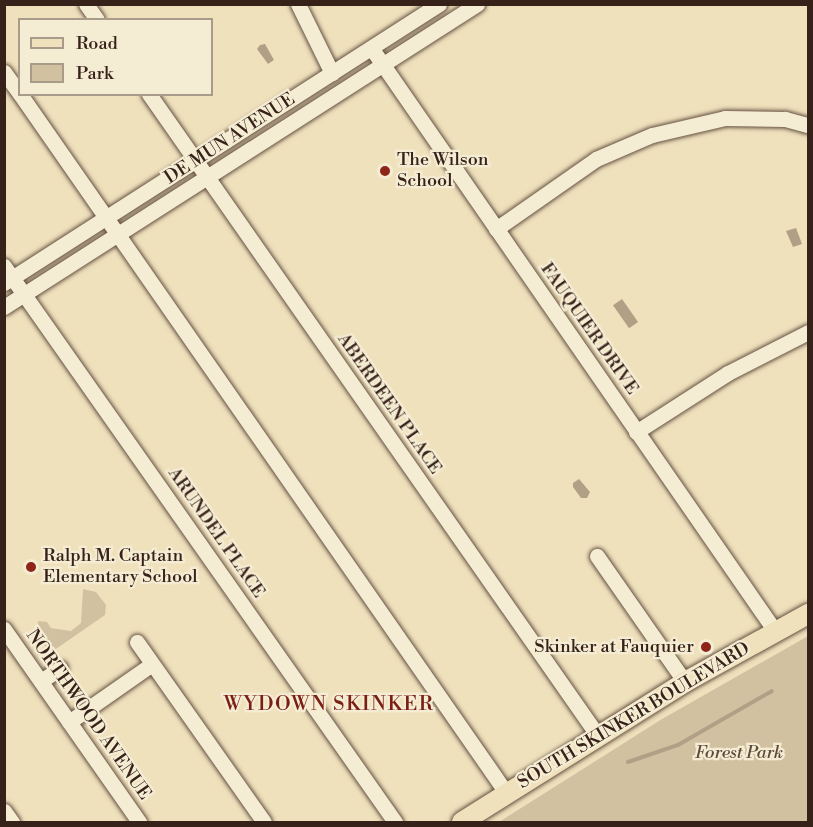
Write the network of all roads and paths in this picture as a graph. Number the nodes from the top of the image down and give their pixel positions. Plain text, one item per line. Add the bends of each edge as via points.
1 (86, 4) edge
2 (298, 4) edge
3 (439, 4) edge
4 (477, 4) edge
5 (95, 18) edge
6 (372, 49) junction
7 (383, 65) junction
8 (4, 72) edge
9 (332, 73) junction
10 (18, 91) edge
11 (21, 96) edge
12 (150, 96) edge
13 (808, 125) edge
14 (195, 161) junction
15 (206, 177) junction
16 (106, 217) junction
17 (496, 229) junction
18 (118, 235) junction
19 (7, 276) edge
20 (24, 294) junction
21 (4, 307) edge
22 (808, 332) edge
23 (636, 432) junction
24 (597, 556) dead end
25 (808, 614) edge
26 (4, 629) edge
27 (775, 631) junction
28 (136, 642) dead end
29 (152, 664) junction
30 (60, 668) dead end
31 (41, 681) junction
32 (685, 682) junction
33 (69, 722) junction
34 (598, 736) junction
35 (507, 794) junction
36 (4, 811) edge
37 (12, 822) edge
38 (139, 822) edge
39 (264, 822) edge
40 (395, 822) edge
41 (462, 822) edge

1 - 5 street
2 - 9 street
3 - 6 street, DE MUN AVENUE
4 - 7 street, DE MUN AVENUE
6 - 7 street, FAUQUIER DRIVE
6 - 9 street, DE MUN AVENUE
7 - 15 street, DE MUN AVENUE
7 - 17 street, FAUQUIER DRIVE
8 - 10 street
9 - 14 street, DE MUN AVENUE
11 - 16 street
12 - 14 street, ABERDEEN PLACE
13 - 17 street via 785,119 725,118 652,135 596,159
14 - 15 street, ABERDEEN PLACE
14 - 16 street, DE MUN AVENUE
15 - 18 street, DE MUN AVENUE
15 - 34 street, ABERDEEN PLACE
16 - 18 street
16 - 19 street, DE MUN AVENUE
17 - 23 street, FAUQUIER DRIVE
18 - 20 street, DE MUN AVENUE
18 - 35 street
19 - 20 street, ARUNDEL PLACE
20 - 21 street, DE MUN AVENUE
20 - 40 street, ARUNDEL PLACE
22 - 23 street via 728,374
23 - 27 street, FAUQUIER DRIVE
24 - 32 street
25 - 27 main road, SOUTH SKINKER BOULEVARD
26 - 31 street, NORTHWOOD AVENUE
27 - 32 main road, SOUTH SKINKER BOULEVARD
28 - 29 street
29 - 33 street
29 - 39 street
30 - 31 street
31 - 33 street, NORTHWOOD AVENUE
32 - 34 main road, SOUTH SKINKER BOULEVARD
33 - 38 street, NORTHWOOD AVENUE
34 - 35 main road, SOUTH SKINKER BOULEVARD
35 - 41 main road, SOUTH SKINKER BOULEVARD
36 - 37 street

